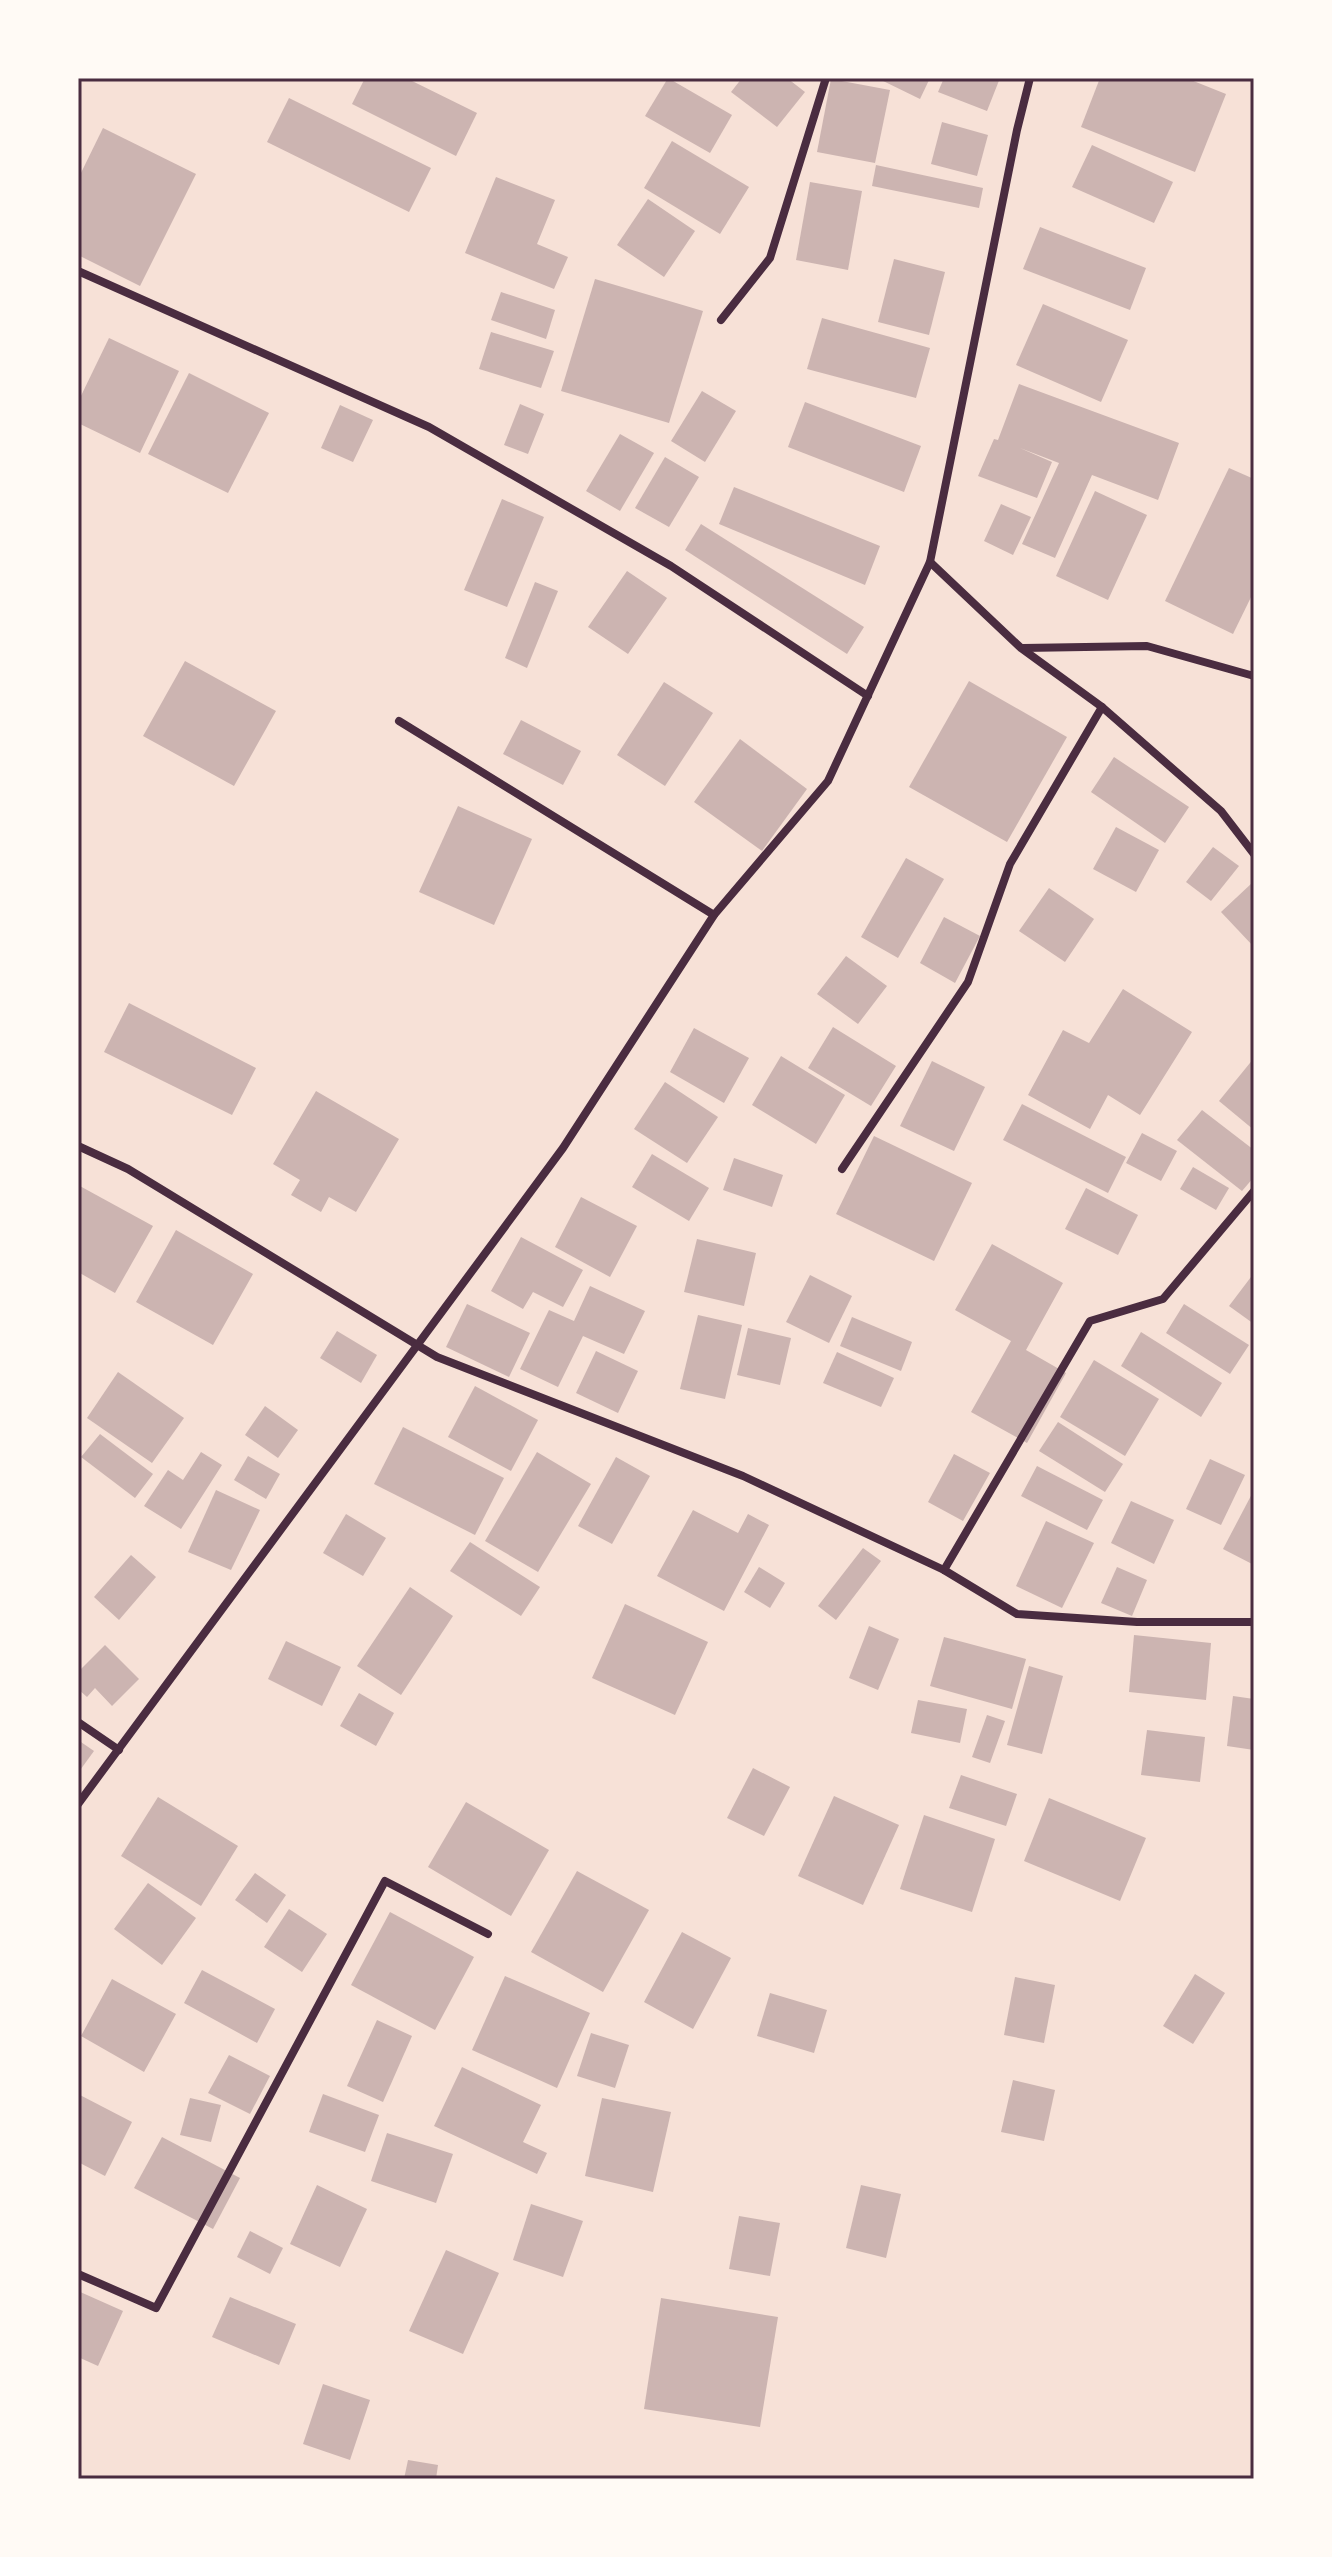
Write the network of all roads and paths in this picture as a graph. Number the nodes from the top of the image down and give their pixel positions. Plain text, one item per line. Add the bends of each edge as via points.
1 (826, 78) edge
2 (1030, 78) edge
3 (78, 271) edge
4 (721, 320) dead end
5 (930, 562) junction
6 (1021, 648) junction
7 (1254, 676) edge
8 (868, 696) junction
9 (1102, 707) junction
10 (399, 721) dead end
11 (1254, 854) edge
12 (714, 915) junction
13 (78, 1146) edge
14 (842, 1169) dead end
15 (1254, 1191) edge
16 (418, 1347) junction
17 (944, 1570) junction
18 (1254, 1622) edge
19 (78, 1722) edge
20 (119, 1750) junction
21 (78, 1804) edge
22 (488, 1934) dead end
23 (78, 2274) edge

1 - 4 street via 770,258
2 - 5 street
3 - 8 street via 429,427 671,566
5 - 6 street
5 - 8 street
6 - 7 street via 1147,646
6 - 9 street
8 - 12 street via 828,781
9 - 11 street via 1221,811
9 - 14 street via 1010,864 968,982
10 - 12 street
12 - 16 street via 563,1148
13 - 16 street via 128,1169
15 - 17 street via 1163,1299 1090,1321
16 - 17 street via 743,1476
16 - 20 street
17 - 18 street via 1017,1614
19 - 20 street
20 - 21 street
22 - 23 street via 385,1881 156,2308

